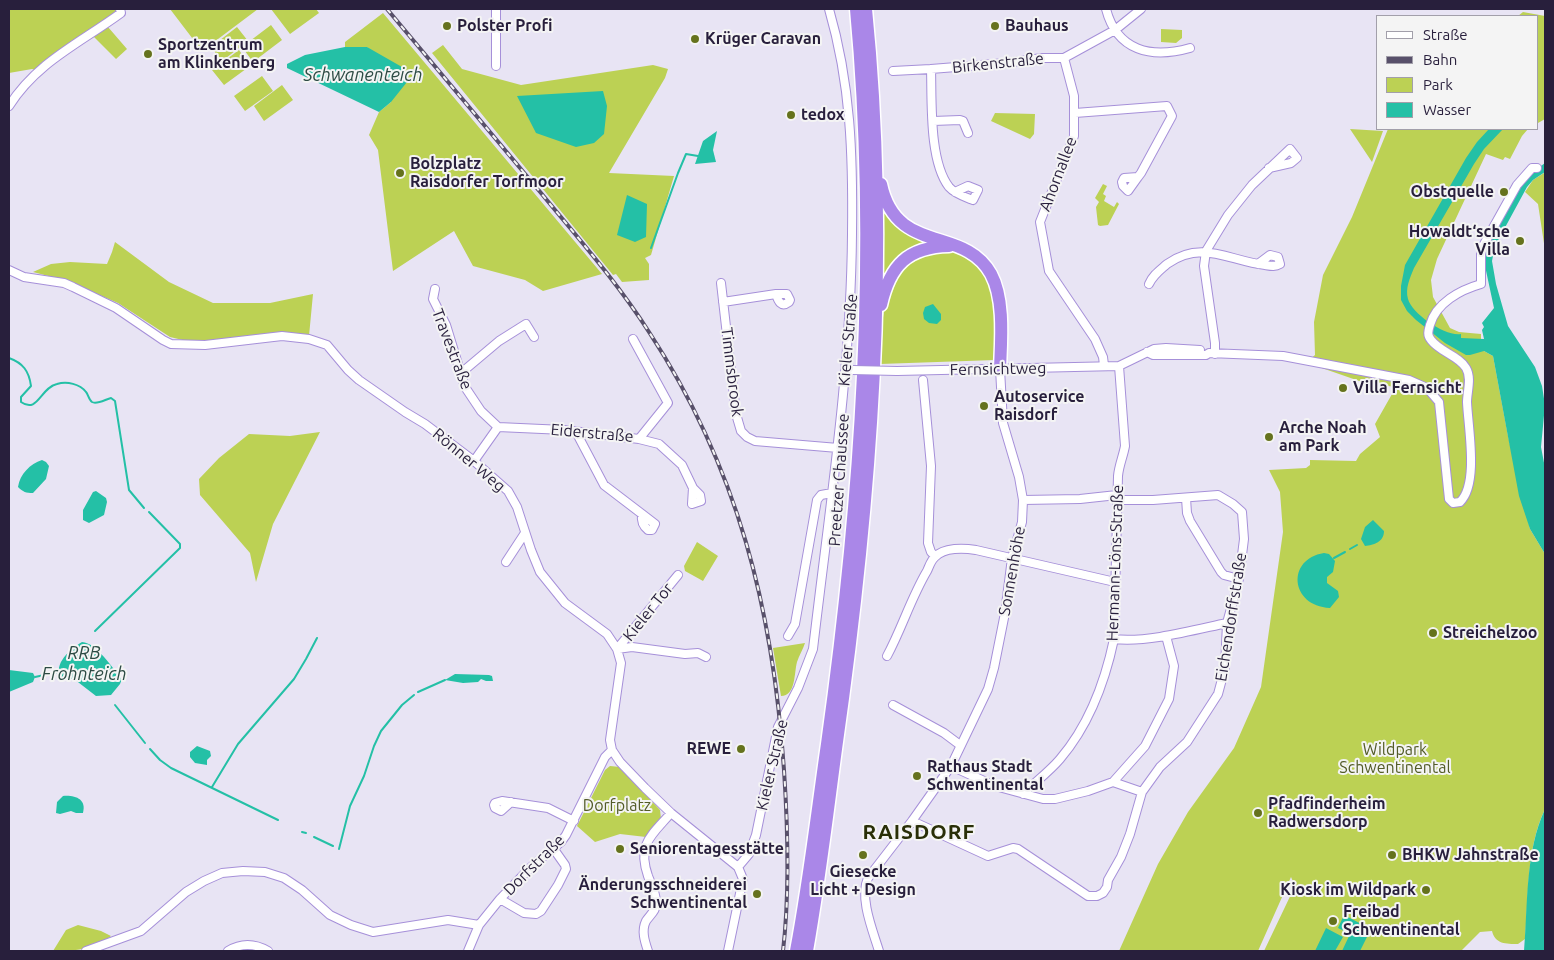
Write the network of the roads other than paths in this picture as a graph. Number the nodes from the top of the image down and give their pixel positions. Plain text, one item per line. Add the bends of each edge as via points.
1 (496, 9) edge
2 (829, 9) edge
3 (856, 9) edge
4 (866, 9) edge
5 (1106, 9) edge
6 (1141, 9) edge
7 (120, 11) edge
8 (1116, 30) junction
9 (1190, 48) dead end
10 (1064, 58) junction
11 (496, 66) dead end
12 (931, 69) junction
13 (892, 71) dead end
14 (9, 106) edge
15 (1076, 113) junction
16 (933, 121) junction
17 (968, 133) dead end
18 (877, 164) junction
19 (1269, 168) dead end
20 (1537, 168) dead end
21 (1138, 177) dead end
22 (954, 192) dead end
23 (954, 246) junction
24 (1206, 251) junction
25 (1258, 264) dead end
26 (9, 270) edge
27 (721, 283) dead end
28 (1148, 284) dead end
29 (435, 289) dead end
30 (776, 294) dead end
31 (723, 302) junction
32 (876, 321) junction
33 (534, 337) dead end
34 (632, 339) dead end
35 (1212, 354) junction
36 (1104, 365) junction
37 (1119, 366) junction
38 (850, 370) junction
39 (1000, 370) junction
40 (461, 373) junction
41 (923, 380) dead end
42 (498, 427) junction
43 (576, 432) junction
44 (639, 439) junction
45 (838, 448) junction
46 (474, 461) junction
47 (693, 488) dead end
48 (832, 493) junction
49 (1116, 497) junction
50 (1186, 498) junction
51 (1023, 500) junction
52 (642, 514) dead end
53 (525, 533) junction
54 (935, 556) junction
55 (1012, 558) junction
56 (506, 562) dead end
57 (678, 574) dead end
58 (1239, 578) junction
59 (1115, 582) junction
60 (1227, 623) junction
61 (788, 636) dead end
62 (1166, 636) junction
63 (1114, 639) junction
64 (617, 649) junction
65 (887, 656) dead end
66 (706, 657) dead end
67 (893, 705) dead end
68 (960, 745) junction
69 (612, 750) junction
70 (951, 766) junction
71 (1113, 782) junction
72 (1142, 792) junction
73 (1023, 794) junction
74 (511, 802) dead end
75 (671, 813) junction
76 (574, 821) junction
77 (912, 821) junction
78 (553, 848) junction
79 (738, 866) junction
80 (500, 899) junction
81 (479, 925) junction
82 (86, 951) edge
83 (228, 951) edge
84 (268, 951) edge
85 (468, 951) edge
86 (648, 951) edge
87 (728, 951) edge
88 (796, 951) edge
89 (807, 951) edge
90 (879, 951) edge

1 - 11 street
2 - 38 street, Kieler Straße via 844,71 853,160
3 - 88 highway, Preetzer Chaussee via 866,195 865,340 860,439 838,662
4 - 18 highway, Preetzer Chaussee
5 - 8 street via 1109,22
6 - 8 street
7 - 14 street via 38,71 19,90
8 - 9 street via 1134,48 1144,52
8 - 10 street
10 - 12 street, Birkenstraße
10 - 15 street, Ahornallee
12 - 13 street, Birkenstraße
12 - 16 street, Birkenstraße
15 - 21 street via 1167,106 1172,116
15 - 36 street, Ahornallee via 1074,136 1040,222 1049,271 1095,339
16 - 17 street via 964,121
16 - 22 street, Birkenstraße via 939,168
18 - 23 highway via 885,198 895,217 913,230
18 - 32 highway, Preetzer Chaussee
19 - 24 street via 1228,215
20 - 35 street via 1532,168 1517,185 1483,246 1481,284 1448,300 1436,312 1430,327 1431,340 1462,364 1469,376 1467,400 1471,467 1466,494 1460,502 1453,503 1449,499 1441,410 1439,402 1426,388 1409,380 1283,356
23 - 32 highway via 923,249 899,264 884,290
23 - 39 highway via 966,250 980,261 996,288 1000,306
24 - 25 street
24 - 28 street via 1173,260 1153,275
24 - 35 street via 1204,266 1215,343
26 - 46 street, Rönner Weg via 24,277 73,287 116,308 171,344 205,345 282,336 327,344 359,380
27 - 31 street, Timmsbrook
29 - 40 street, Travestraße via 433,299 446,325
30 - 31 street
31 - 45 street, Timmsbrook via 736,414 741,431 755,441
32 - 89 highway, Preetzer Chaussee via 869,462 848,663
33 - 40 street via 526,324 499,341
34 - 44 street, Eiderstraße via 668,404
35 - 37 street via 1153,355 1147,352
36 - 37 street, Fernsichtweg
36 - 39 street, Fernsichtweg
37 - 49 street, Hermann-Löns-Straße via 1125,446 1119,465
38 - 39 street, Fernsichtweg, bridge
38 - 45 street, Kieler Straße
39 - 51 street, Sonnenhöhe via 1003,423
40 - 42 street, Travestraße via 475,404
41 - 54 street via 931,466 928,543
42 - 43 street, Eiderstraße
42 - 46 street
43 - 44 street, Eiderstraße
43 - 52 street via 604,485
44 - 47 street via 659,444 682,465
45 - 48 street, Kieler Straße
46 - 53 street, Rönner Weg via 508,491
48 - 61 street via 821,495 817,500 795,624
48 - 79 street, Kieler Straße via 813,649 778,727 756,835 749,854
49 - 50 street, Eichendorffstraße
49 - 51 street, Eichendorffstraße
49 - 59 street, Hermann-Löns-Straße
50 - 58 street via 1190,521 1221,572
50 - 58 street, Eichendorffstraße via 1218,495 1242,512 1244,539
51 - 55 street, Sonnenhöhe via 1022,522
53 - 56 street
53 - 64 street, Rönner Weg via 538,566 552,588 565,603 607,634
54 - 55 street via 963,548
54 - 65 street via 920,581
55 - 59 street
55 - 68 street, Sonnenhöhe via 1005,613 988,690
57 - 64 street, Kieler Tor
58 - 60 street, Eichendorffstraße
59 - 63 street, Hermann-Löns-Straße
60 - 62 street
60 - 72 street, Eichendorffstraße via 1225,668 1218,694 1187,742 1160,767
62 - 63 street
62 - 71 street via 1174,666 1169,699 1145,746
63 - 73 street, Hermann-Löns-Straße via 1107,669 1087,718 1060,759
64 - 66 street via 632,647 698,653
64 - 69 street via 621,663 610,740
67 - 68 street
68 - 70 street, Sonnenhöhe
69 - 75 street
69 - 76 street, Dorfstraße
70 - 73 street via 995,786
70 - 77 street, Sonnenhöhe
71 - 72 street
71 - 73 street via 1055,799
72 - 77 street, Eichendorffstraße via 1121,857 1107,887 1097,896 1088,896 1018,849 988,856
74 - 76 street via 548,808
75 - 79 street
75 - 86 street via 644,848 644,862 657,901 643,932
76 - 78 street, Dorfstraße via 561,842
77 - 90 street, Sonnenhöhe via 865,884 864,896
78 - 80 street, Dorfstraße
78 - 80 street via 566,869 540,911 524,913
79 - 87 street via 744,879
80 - 81 street, Dorfstraße
81 - 82 street via 448,920 373,932 330,915 284,878 265,872 243,871 222,873 204,881 186,892 141,931
81 - 85 street, Dorfstraße
83 - 84 street via 251,944

